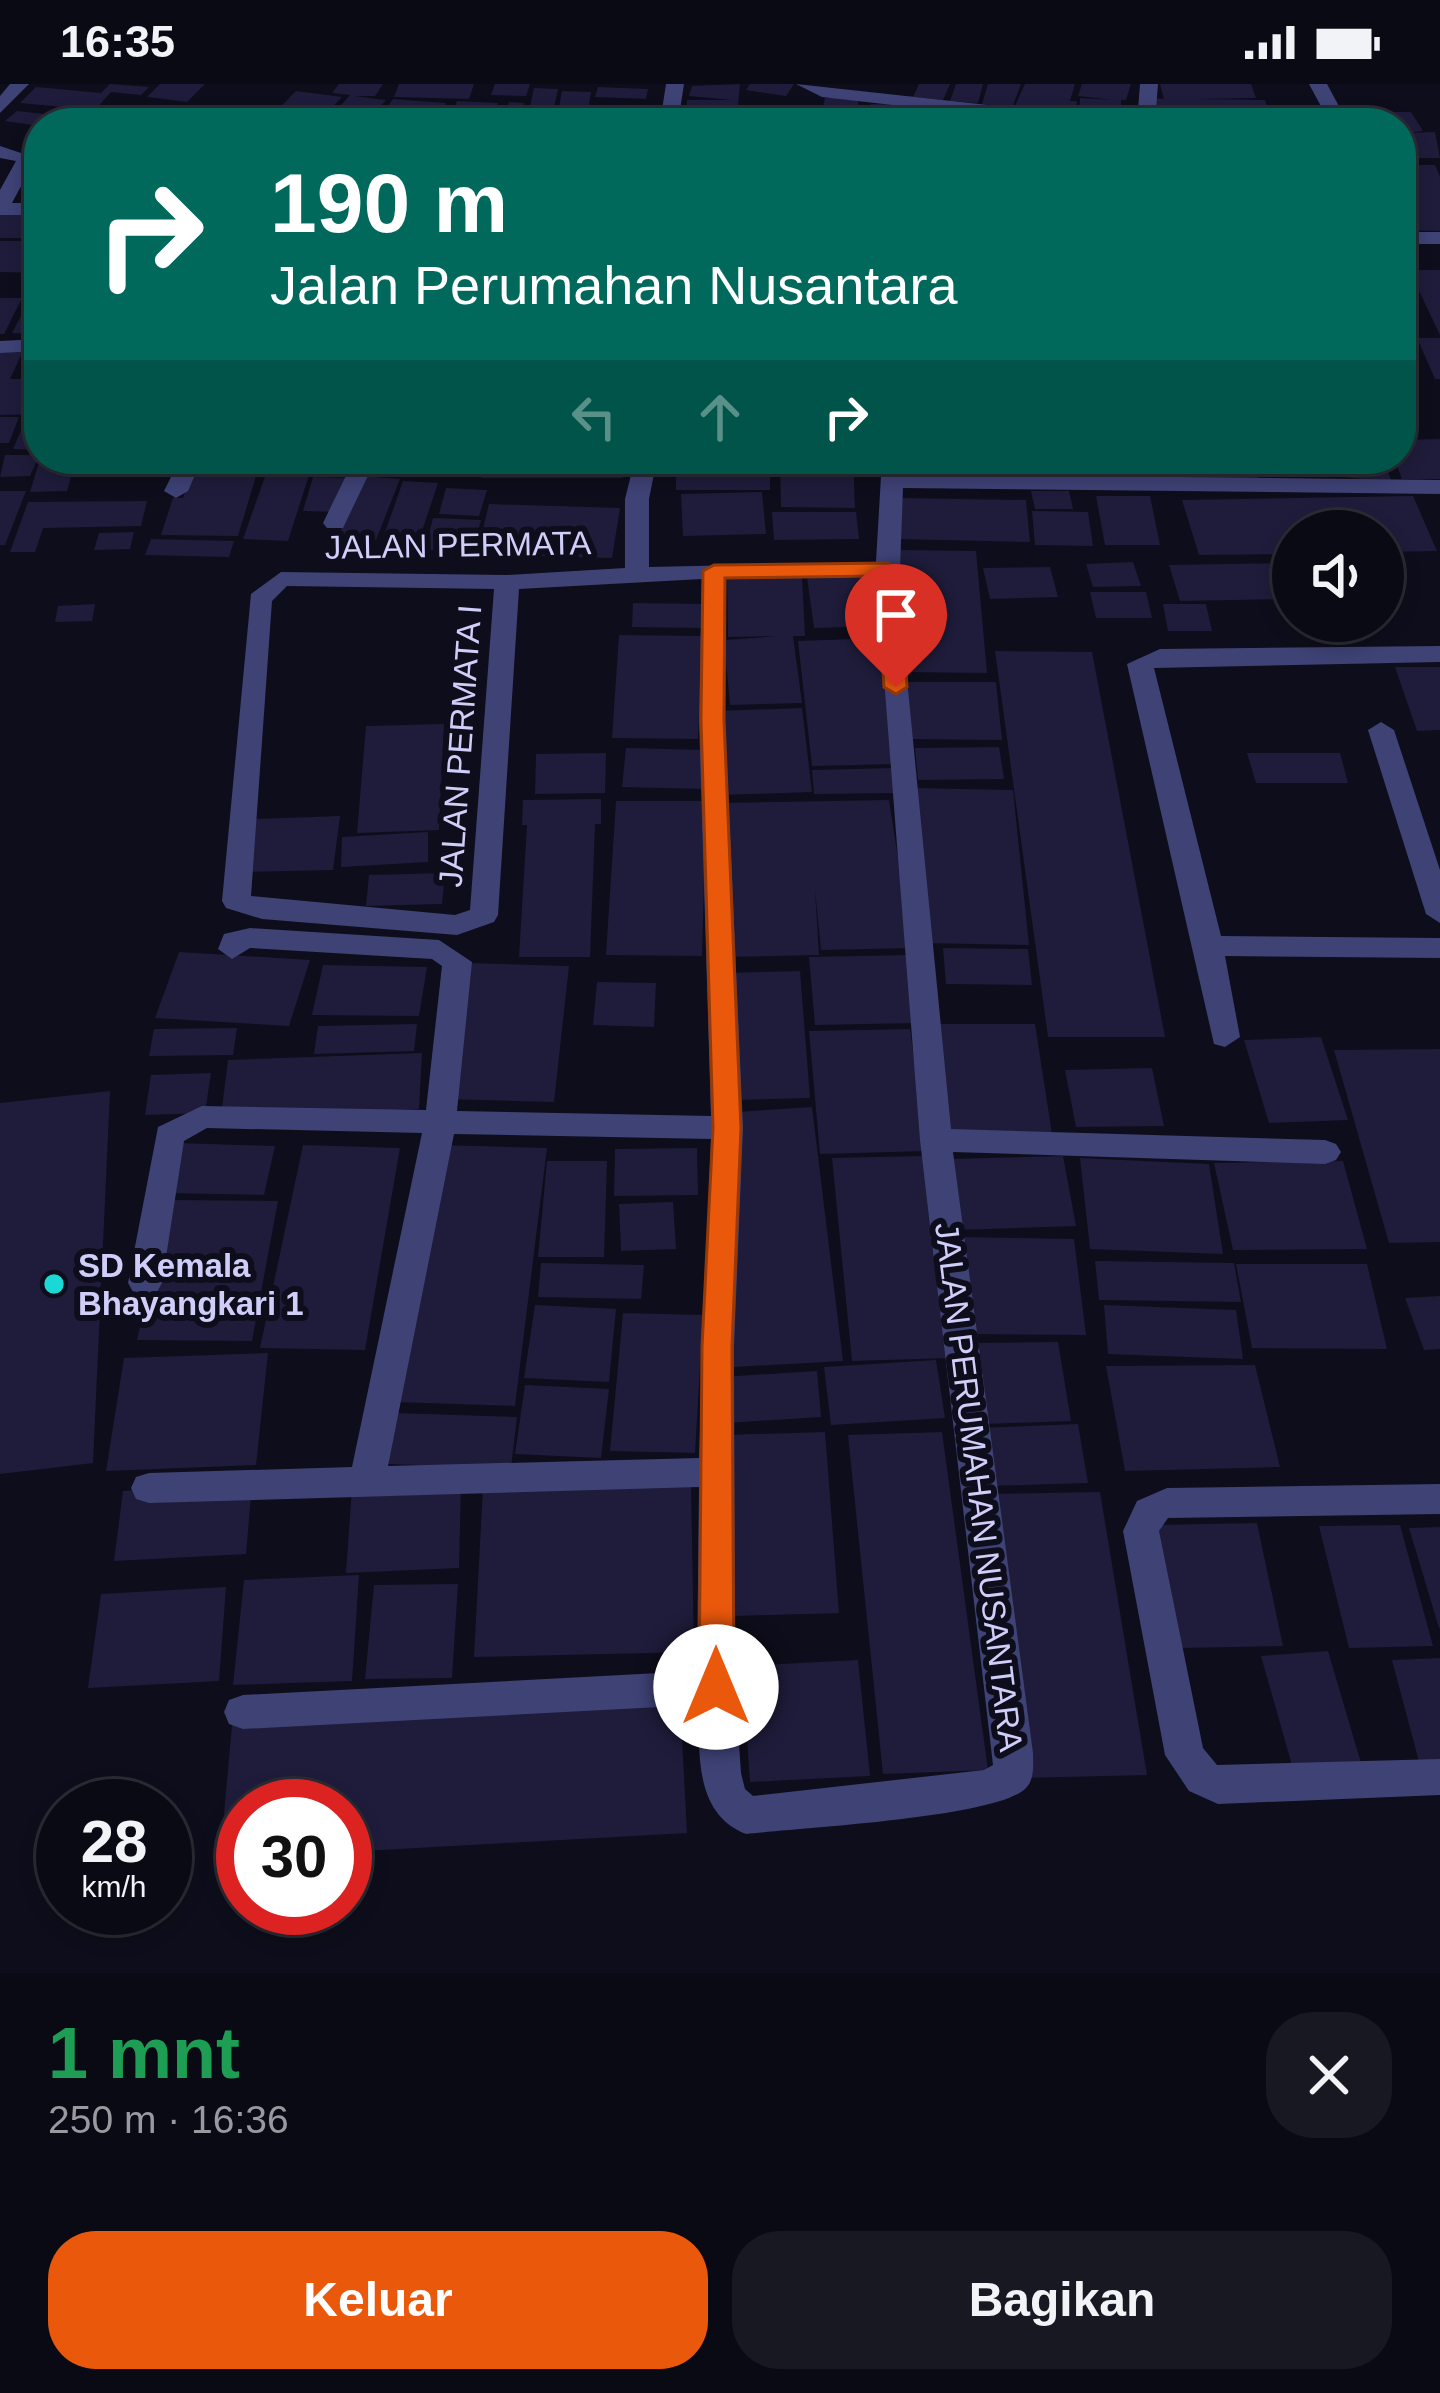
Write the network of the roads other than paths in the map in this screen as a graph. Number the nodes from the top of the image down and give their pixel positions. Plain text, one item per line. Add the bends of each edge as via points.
1 (20, 84) edge
2 (805, 84) edge
3 (0, 108) edge
4 (965, 108) edge
5 (24, 164) edge
6 (0, 209) edge
7 (184, 474) edge
8 (357, 474) edge
9 (643, 474) edge
10 (891, 474) edge
11 (1020, 474) edge
12 (1440, 487) edge
13 (176, 490) dead end
14 (335, 523) dead end
15 (889, 558) junction
16 (714, 571) junction
17 (637, 574) junction
18 (507, 582) junction
19 (1440, 654) edge
20 (1382, 730) dead end
21 (1440, 914) edge
22 (484, 915) joint
23 (1209, 946) junction
24 (1440, 948) edge
25 (232, 949) dead end
26 (1225, 1037) dead end
27 (440, 1123) junction
28 (727, 1128) junction
29 (936, 1140) junction
30 (1325, 1152) dead end
31 (145, 1283) dead end
32 (717, 1472) junction
33 (367, 1480) junction
34 (149, 1488) dead end
35 (1440, 1499) edge
36 (716, 1687) junction
37 (243, 1712) dead end
38 (1440, 1777) edge

1 - 3 street
2 - 4 street
5 - 6 street
7 - 13 street
8 - 14 street
9 - 17 street
10 - 15 street, JALAN PERUMAHAN NUSANTARA
11 - 12 street
15 - 16 street
15 - 29 street, JALAN PERUMAHAN NUSANTARA
16 - 17 street, JALAN PERMATA
16 - 28 street, JALAN PERUMAHAN NUSANTARA
17 - 18 street, JALAN PERMATA
18 - 22 street, JALAN PERMATA I
18 - 22 street, JALAN PERMATA via 281,579 260,599 236,902 458,925
19 - 23 street via 1160,657 1140,664
20 - 21 street
23 - 24 street
23 - 26 street
25 - 27 street via 250,938 451,956 458,972
27 - 28 street
27 - 31 street via 182,1124 169,1136 162,1163
27 - 33 street
28 - 32 street, JALAN PERUMAHAN NUSANTARA
29 - 30 street
29 - 36 street, JALAN PERUMAHAN NUSANTARA via 1013,1774 990,1788 746,1815 728,1798 722,1773
32 - 33 street
32 - 36 street, JALAN PERUMAHAN NUSANTARA
33 - 34 street
35 - 38 street via 1167,1503 1145,1516 1142,1531 1185,1755 1203,1778 1218,1786
36 - 37 street

